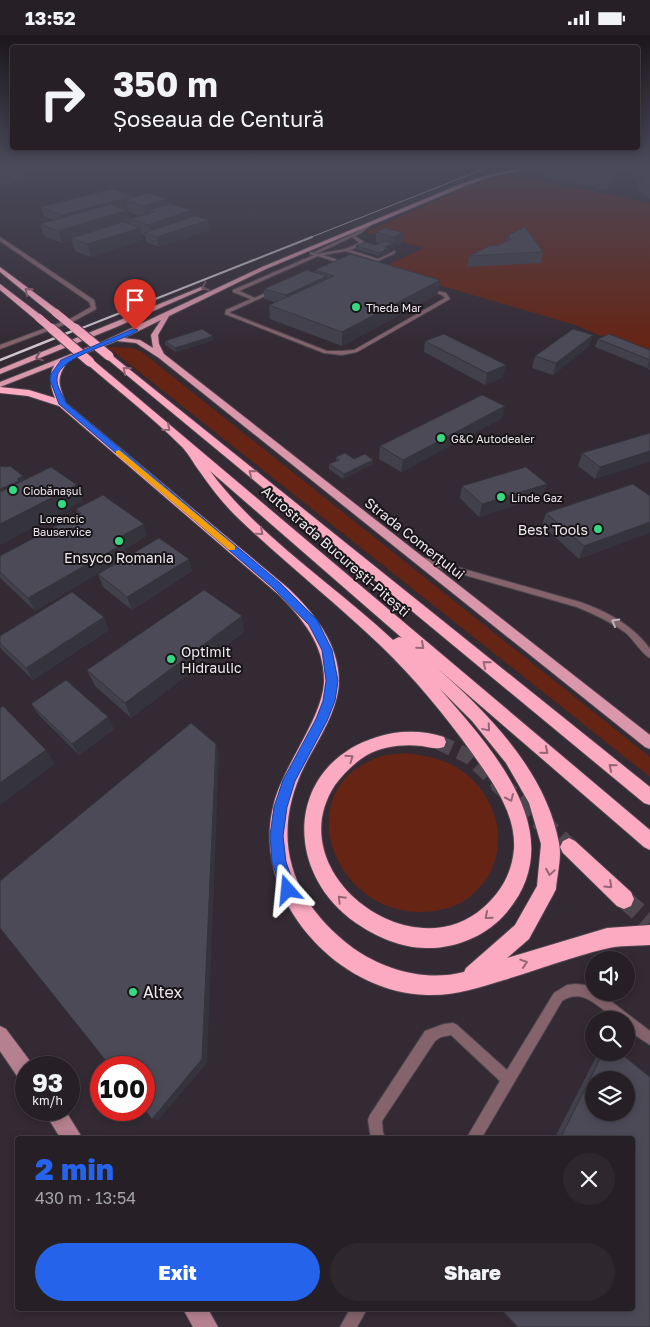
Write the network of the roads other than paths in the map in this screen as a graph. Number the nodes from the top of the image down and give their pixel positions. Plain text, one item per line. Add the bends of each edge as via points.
1 (355, 225) edge
2 (364, 225) edge
3 (368, 225) edge
4 (353, 236) junction
5 (0, 239) edge
6 (346, 251) junction
7 (394, 252) edge
8 (311, 253) junction
9 (297, 254) junction
10 (318, 255) junction
11 (341, 262) junction
12 (333, 265) edge
13 (350, 265) edge
14 (288, 268) junction
15 (0, 269) edge
16 (296, 271) dead end
17 (0, 286) edge
18 (425, 288) edge
19 (279, 289) edge
20 (255, 299) junction
21 (171, 313) junction
22 (117, 339) junction
23 (0, 347) edge
24 (162, 356) junction
25 (64, 361) junction
26 (0, 372) edge
27 (0, 385) edge
28 (0, 390) edge
29 (62, 404) junction
30 (184, 442) junction
31 (238, 488) junction
32 (418, 559) junction
33 (650, 655) edge
34 (438, 742) tunnel mouth
35 (650, 743) edge
36 (650, 797) edge
37 (650, 841) edge
38 (569, 847) tunnel mouth
39 (624, 899) tunnel mouth
40 (650, 935) edge
41 (461, 983) junction
42 (613, 1011) edge
43 (635, 1028) edge
44 (0, 1035) edge
45 (650, 1039) edge
46 (15, 1056) edge
47 (508, 1080) junction
48 (61, 1121) edge
49 (72, 1136) edge
50 (379, 1136) edge
51 (475, 1136) edge
52 (196, 1311) edge
53 (358, 1311) edge
54 (208, 1327) edge
55 (348, 1327) edge

1 -> 26 main road
2 - 9 main road
3 - 4 lane
4 - 6 lane via 363,243
4 - 8 lane
5 - 23 street via 92,301 94,308 72,320
6 - 7 lane via 378,260
6 - 10 lane
8 - 9 lane
8 - 10 lane
9 - 21 main road
10 - 11 lane
10 - 14 lane
11 - 12 lane
11 - 13 lane
14 - 16 lane
14 - 20 lane via 236,291
36 -> 15 highway, Autostrada București-Pitești, bridge
17 -> 30 highway, Autostrada București-Pitești, bridge
18 - 20 lane via 448,298 356,351 342,353 326,352 227,314
19 - 20 lane
21 - 22 main road
21 - 24 main road via 155,331 153,339
22 - 24 main road, Strada Comerțului via 138,341
22 - 25 main road
24 - 32 main road, Strada Comerțului
25 - 27 main road
25 - 29 highway via 53,380
28 - 29 highway via 29,393
29 - 41 highway via 277,586 314,623 324,644 332,681 329,701 289,780 277,836 279,862 288,890 306,919 350,959 380,976 406,984 437,986
30 - 31 highway, Autostrada București-Pitești
30 -> 34 highway via 213,484 242,515 386,642 412,669 460,725 508,792 523,841 523,860 509,893 500,906 474,927 457,934 420,938 399,934 363,917 336,893 316,860 312,821 322,789 342,764 356,753 391,740
31 -> 37 highway, Autostrada București-Pitești
31 -> 41 highway via 268,525 470,708 517,765 544,814 551,840 552,861 547,890 539,907 520,935 504,951
33 -> 32 lane via 630,632 602,614
32 - 35 main road, Strada Comerțului
38 -> 39 highway
41 -> 40 highway via 607,938
42 - 47 lane via 591,994 573,989 563,993
43 - 45 lane
44 - 46 street
47 - 50 lane via 453,1029 438,1031 430,1036 375,1120
47 - 51 lane
48 - 49 street
52 - 54 street
53 - 55 lane

